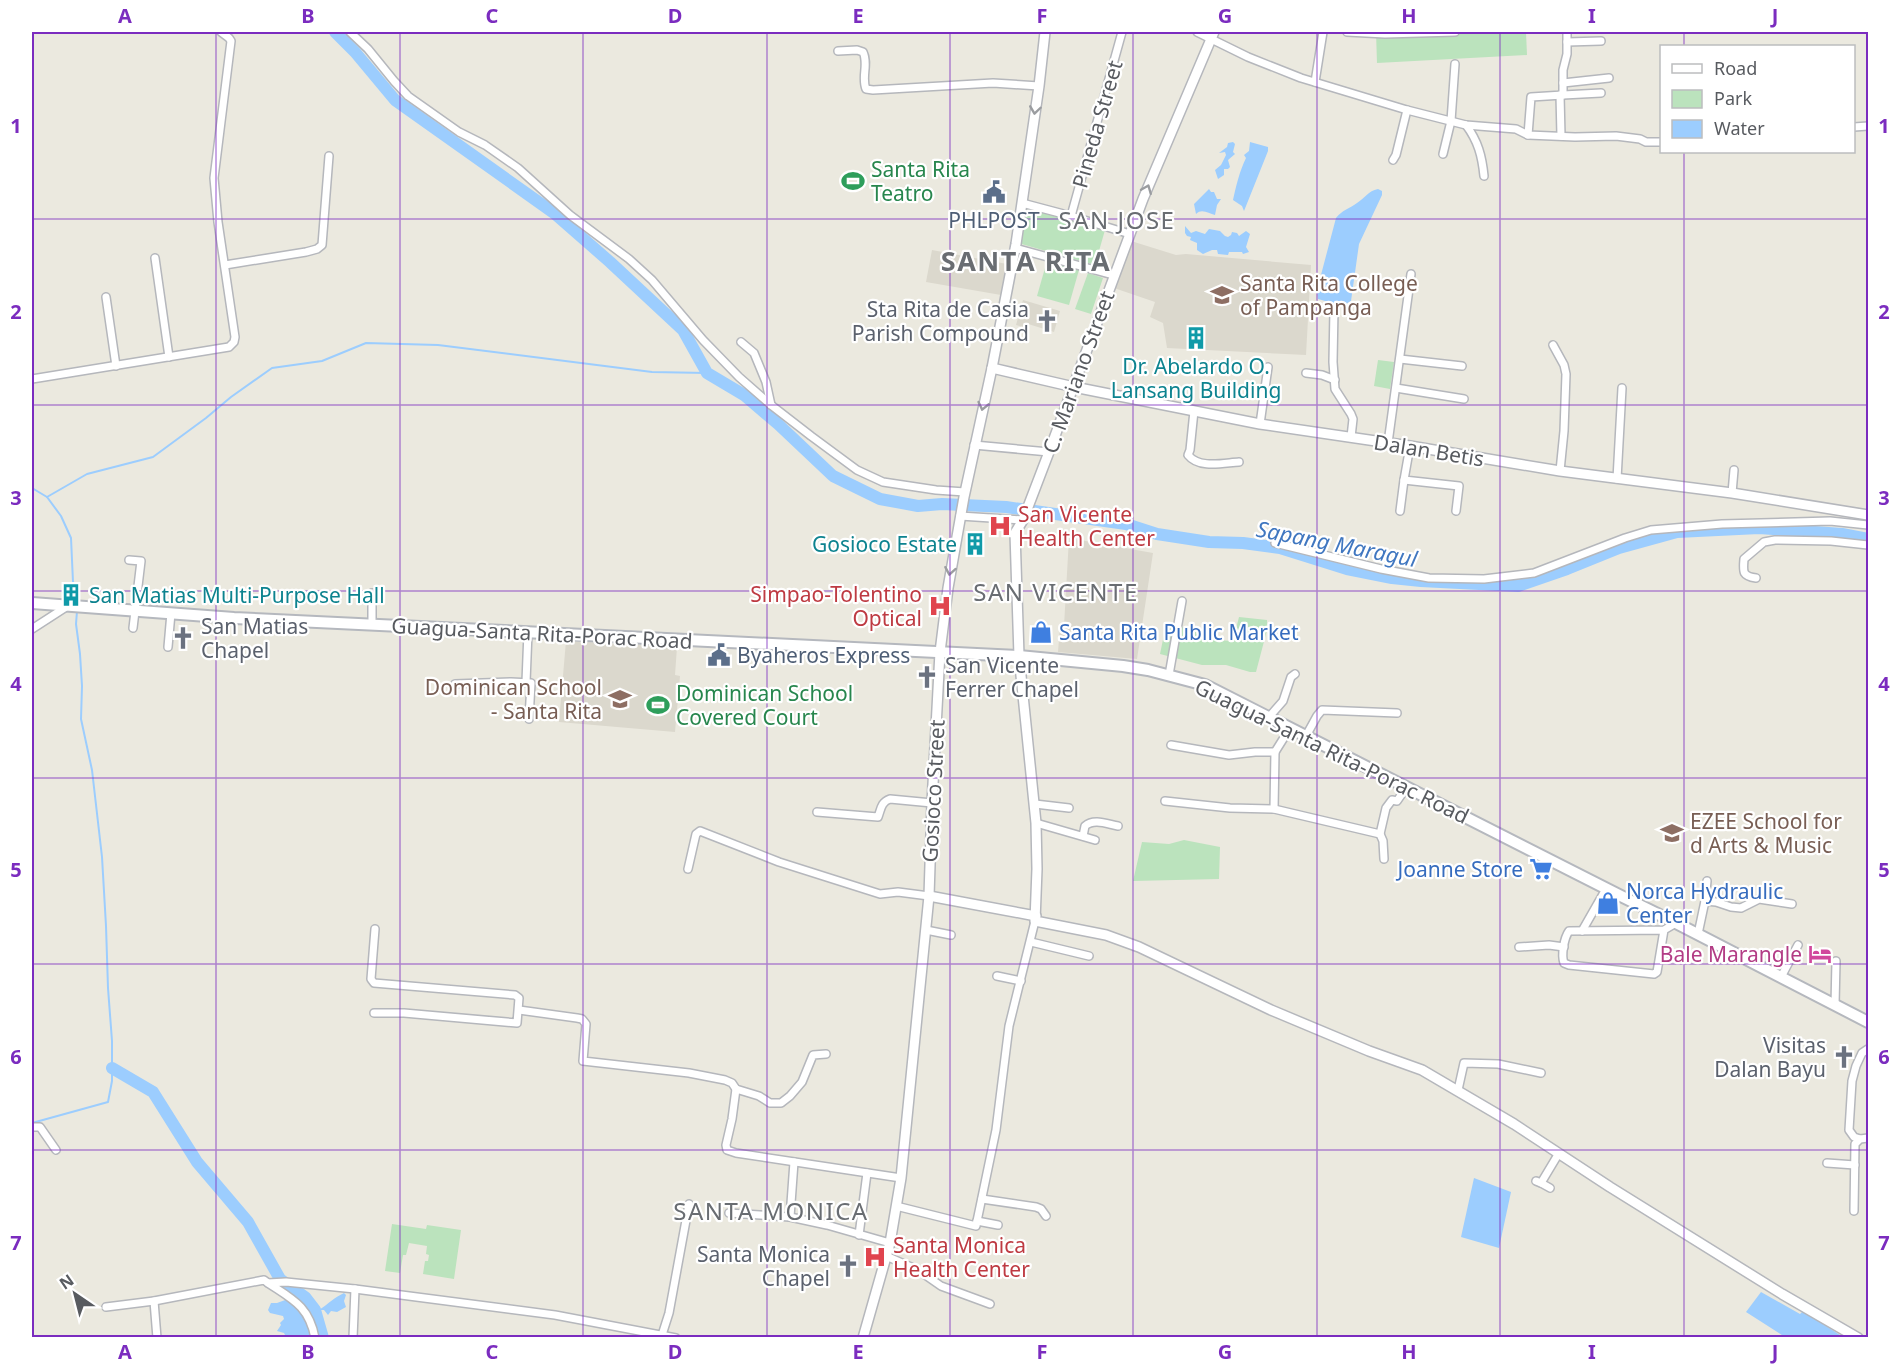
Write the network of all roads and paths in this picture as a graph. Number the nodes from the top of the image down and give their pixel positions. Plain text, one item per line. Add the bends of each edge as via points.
1 (221, 32) edge
2 (350, 32) edge
3 (1045, 32) edge
4 (1122, 32) edge
5 (1197, 32) edge
6 (1323, 32) edge
7 (1347, 32) edge
8 (1455, 32) edge
9 (1567, 32) edge
10 (1212, 35) edge
11 (1601, 41) dead end
12 (1567, 42) junction
13 (838, 51) dead end
14 (1455, 64) dead end
15 (1610, 78) dead end
16 (1316, 82) junction
17 (1563, 83) junction
18 (1039, 86) junction
19 (1601, 93) dead end
20 (1562, 95) junction
21 (1407, 110) junction
22 (1451, 122) junction
23 (1466, 125) junction
24 (1528, 135) junction
25 (1561, 136) junction
26 (1660, 142) edge
27 (1443, 154) dead end
28 (329, 156) dead end
29 (1393, 160) dead end
30 (1484, 176) dead end
31 (1022, 203) junction
32 (1071, 216) junction
33 (1130, 234) junction
34 (1015, 248) junction
35 (155, 258) dead end
36 (225, 265) junction
37 (1411, 274) dead end
38 (1113, 275) junction
39 (106, 297) dead end
40 (1334, 309) dead end
41 (741, 342) dead end
42 (1553, 345) dead end
43 (169, 357) junction
44 (1400, 359) junction
45 (116, 366) junction
46 (1462, 366) dead end
47 (1268, 367) dead end
48 (992, 368) junction
49 (1306, 373) dead end
50 (32, 378) edge
51 (1335, 380) junction
52 (1074, 387) junction
53 (1396, 388) junction
54 (1622, 388) dead end
55 (1464, 399) dead end
56 (771, 405) junction
57 (1194, 411) junction
58 (1260, 424) junction
59 (1351, 437) junction
60 (1388, 443) junction
61 (974, 445) junction
62 (1410, 446) junction
63 (1049, 452) junction
64 (1239, 462) dead end
65 (1734, 470) dead end
66 (1560, 471) junction
67 (1617, 479) junction
68 (1404, 480) junction
69 (1732, 493) junction
70 (964, 494) junction
71 (1400, 511) dead end
72 (1456, 511) dead end
73 (961, 515) junction
74 (1869, 515) edge
75 (1023, 519) junction
76 (1869, 525) edge
77 (1275, 543) dead end
78 (1869, 545) edge
79 (129, 560) dead end
80 (1756, 578) dead end
81 (372, 593) dead end
82 (1182, 601) dead end
83 (32, 603) edge
84 (74, 605) junction
85 (135, 609) junction
86 (171, 613) junction
87 (372, 625) junction
88 (32, 628) edge
89 (133, 628) dead end
90 (528, 632) junction
91 (168, 646) dead end
92 (940, 652) junction
93 (1019, 656) junction
94 (1295, 674) dead end
95 (1169, 675) junction
96 (526, 682) junction
97 (455, 684) dead end
98 (1398, 713) dead end
99 (1269, 717) junction
100 (529, 719) dead end
101 (1290, 728) junction
102 (1306, 736) junction
103 (1171, 745) dead end
104 (1275, 752) junction
105 (1406, 788) junction
106 (1165, 801) dead end
107 (932, 803) junction
108 (1035, 804) junction
109 (1070, 808) dead end
110 (1274, 809) junction
111 (817, 812) dead end
112 (1036, 823) junction
113 (1118, 826) dead end
114 (1380, 834) junction
115 (1083, 836) junction
116 (1095, 840) dead end
117 (1384, 859) dead end
118 (688, 869) dead end
119 (1707, 881) dead end
120 (1606, 889) junction
121 (929, 896) junction
122 (1705, 901) junction
123 (1792, 904) dead end
124 (1035, 918) junction
125 (1677, 923) junction
126 (375, 929) dead end
127 (926, 930) junction
128 (1664, 930) junction
129 (1582, 931) junction
130 (1698, 934) junction
131 (951, 935) dead end
132 (1031, 942) junction
133 (1798, 945) dead end
134 (1519, 947) dead end
135 (1564, 947) junction
136 (1089, 956) dead end
137 (1836, 961) dead end
138 (997, 975) dead end
139 (1781, 977) junction
140 (1021, 981) junction
141 (1834, 1005) junction
142 (519, 1010) junction
143 (374, 1013) dead end
144 (1869, 1023) edge
145 (1869, 1049) edge
146 (826, 1054) dead end
147 (1541, 1073) dead end
148 (736, 1089) junction
149 (1458, 1090) junction
150 (32, 1127) edge
151 (1869, 1138) edge
152 (1860, 1139) junction
153 (56, 1150) dead end
154 (1559, 1153) junction
155 (794, 1162) junction
156 (1827, 1163) dead end
157 (1855, 1165) junction
158 (867, 1173) junction
159 (901, 1178) junction
160 (1550, 1188) dead end
161 (982, 1199) junction
162 (689, 1204) dead end
163 (897, 1206) junction
164 (1854, 1211) dead end
165 (729, 1213) dead end
166 (1046, 1216) dead end
167 (790, 1217) junction
168 (977, 1221) junction
169 (998, 1224) dead end
170 (859, 1235) junction
171 (890, 1243) junction
172 (886, 1256) junction
173 (271, 1283) junction
174 (355, 1289) junction
175 (154, 1300) junction
176 (990, 1304) dead end
177 (106, 1307) dead end
178 (623, 1328) junction
179 (670, 1337) edge
180 (157, 1338) edge
181 (315, 1338) edge
182 (353, 1338) edge
183 (621, 1338) edge
184 (863, 1338) edge
185 (1858, 1338) edge

1 - 36 street via 231,41 214,178
2 - 56 street via 408,96 518,168 570,215 629,259 739,377
3 - 18 street, Gosioco Street
4 - 32 street, Pineda Street
5 - 10 street
6 - 16 street
7 - 8 street
9 - 12 street
10 - 16 street via 1286,73
33 -> 10 street, C. Mariano Street
11 - 12 street
12 - 17 street
13 - 18 street via 863,52 866,89 993,83
14 - 22 street
15 - 17 street
16 - 21 street
17 - 20 street
18 -> 31 street, Gosioco Street
19 - 20 street
20 - 24 street via 1531,98
20 - 25 street
21 - 22 street
21 - 29 street
22 - 23 street
22 - 27 street
23 - 24 street via 1516,129
23 - 30 street via 1480,149
24 - 25 street
25 - 26 street via 1616,136
28 - 36 street via 322,245 306,252
31 - 32 street
31 - 34 street, Gosioco Street
32 - 33 street
33 - 38 street, C. Mariano Street
34 - 38 street
34 - 48 street, Gosioco Street
35 - 43 street
36 - 43 street via 234,342 229,347
37 - 44 street
38 - 52 street, C. Mariano Street
39 - 45 street
40 - 51 street
41 - 56 street via 754,353
42 - 66 street via 1566,374
43 - 45 street
44 - 46 street
44 - 53 street
45 - 50 street
47 - 58 street
48 - 52 street, Dalan Betis
48 -> 61 street, Gosioco Street
49 - 51 street
51 - 59 street via 1337,393 1353,419
52 - 57 street, Dalan Betis
52 - 63 street, C. Mariano Street
53 - 55 street
53 - 60 street
54 - 67 street
56 - 70 street via 857,470 883,482
57 - 58 street, Dalan Betis
57 - 64 street via 1188,455 1201,464
58 - 59 street, Dalan Betis
59 - 60 street, Dalan Betis
60 - 62 street, Dalan Betis
61 - 63 street
61 - 70 street, Gosioco Street
62 - 66 street, Dalan Betis
62 - 68 street
63 - 75 street, C. Mariano Street
65 - 69 street
66 - 67 street, Dalan Betis
67 - 69 street, Dalan Betis
68 - 71 street
68 - 72 street via 1459,486
69 - 74 street, Dalan Betis
70 - 73 street, Gosioco Street
73 - 75 street
73 -> 92 street, Gosioco Street
75 - 93 street, C. Mariano Street via 1016,533
76 - 77 street via 1830,521 1651,530 1534,573 1484,579 1429,578
78 - 80 street via 1764,542 1744,559 1745,575
79 - 85 street via 141,561
81 - 87 street
82 - 95 street
83 - 84 main road, Guagua-Santa Rita-Porac Road
84 - 85 main road, Guagua-Santa Rita-Porac Road
84 - 88 street
85 - 86 main road, Guagua-Santa Rita-Porac Road
85 - 89 street
86 - 87 main road, Guagua-Santa Rita-Porac Road
86 - 91 street
87 - 90 main road, Guagua-Santa Rita-Porac Road
90 - 92 main road, Guagua-Santa Rita-Porac Road
90 - 96 street
92 - 93 main road, Guagua-Santa Rita-Porac Road
92 - 107 street, Gosioco Street
93 - 95 main road, Guagua-Santa Rita-Porac Road via 1123,666
93 - 108 street, C. Mariano Street
94 - 99 street via 1283,700
95 - 99 main road, Guagua-Santa Rita-Porac Road via 1205,685
96 - 97 street
96 - 100 street via 531,683
98 - 102 street via 1322,710
99 - 101 main road, Guagua-Santa Rita-Porac Road
101 - 102 main road, Guagua-Santa Rita-Porac Road
101 - 104 street
102 - 105 main road, Guagua-Santa Rita-Porac Road
103 - 104 street via 1229,755
104 - 110 street
105 - 114 street via 1386,808
105 - 120 main road, Guagua-Santa Rita-Porac Road
106 - 110 street
107 - 111 street via 890,798 882,804 878,817
107 - 121 street, Gosioco Street
108 - 109 street
108 - 112 street, C. Mariano Street
110 - 114 street
112 - 115 street
112 - 124 street, C. Mariano Street
113 - 115 street via 1089,823
114 - 117 street
115 - 116 street
118 - 121 street via 700,831 872,892
119 - 122 street
120 - 125 main road, Guagua-Santa Rita-Porac Road
120 - 129 street
121 - 124 street
121 - 127 street, Gosioco Street
122 - 123 street via 1741,908 1759,899
122 - 130 street
124 - 132 street
124 - 149 street via 1138,946 1271,1010 1422,1070
125 - 128 street
125 - 130 main road, Guagua-Santa Rita-Porac Road
126 - 142 street via 371,979 374,982 515,995 519,998
127 - 131 street
127 - 159 street, Gosioco Street
128 - 129 street
128 - 135 street via 1657,972 1650,975 1569,965 1564,963
129 - 135 street via 1569,931
130 - 139 main road, Guagua-Santa Rita-Porac Road
132 - 136 street
132 - 140 street
133 - 139 street
134 - 135 street
137 - 141 street
138 - 140 street
139 - 141 main road, Guagua-Santa Rita-Porac Road
140 - 161 street via 1009,1026 996,1130
141 - 144 main road, Guagua-Santa Rita-Porac Road
142 - 143 street via 517,1023
142 - 148 street via 585,1021 583,1061 698,1075 725,1080
145 - 152 street via 1862,1053 1852,1081 1850,1130
146 - 148 street via 813,1055 802,1082 781,1103 770,1103
147 - 149 street via 1498,1064 1464,1063
148 - 155 street via 727,1150
149 - 154 street
150 - 153 street via 40,1127
151 - 152 street
152 - 157 street via 1855,1144
154 - 160 street via 1539,1182
154 - 185 street
155 - 158 street
155 - 167 street
156 - 157 street
157 - 164 street
158 - 159 street
158 - 170 street
159 - 163 street, Gosioco Street
161 - 166 street via 1036,1207
161 - 168 street
162 - 179 street via 669,1313
163 - 168 street via 976,1226
163 - 171 street, Gosioco Street
165 - 167 street
167 - 170 street
168 - 169 street
170 - 171 street
171 - 172 street, Gosioco Street
172 - 176 street via 918,1270 941,1286
172 - 184 street, Gosioco Street
173 - 174 street
173 - 175 street via 264,1280
173 - 181 street via 298,1302
174 - 178 street via 555,1315
174 - 182 street
175 - 177 street
175 - 180 street
178 - 179 street
178 - 183 street

